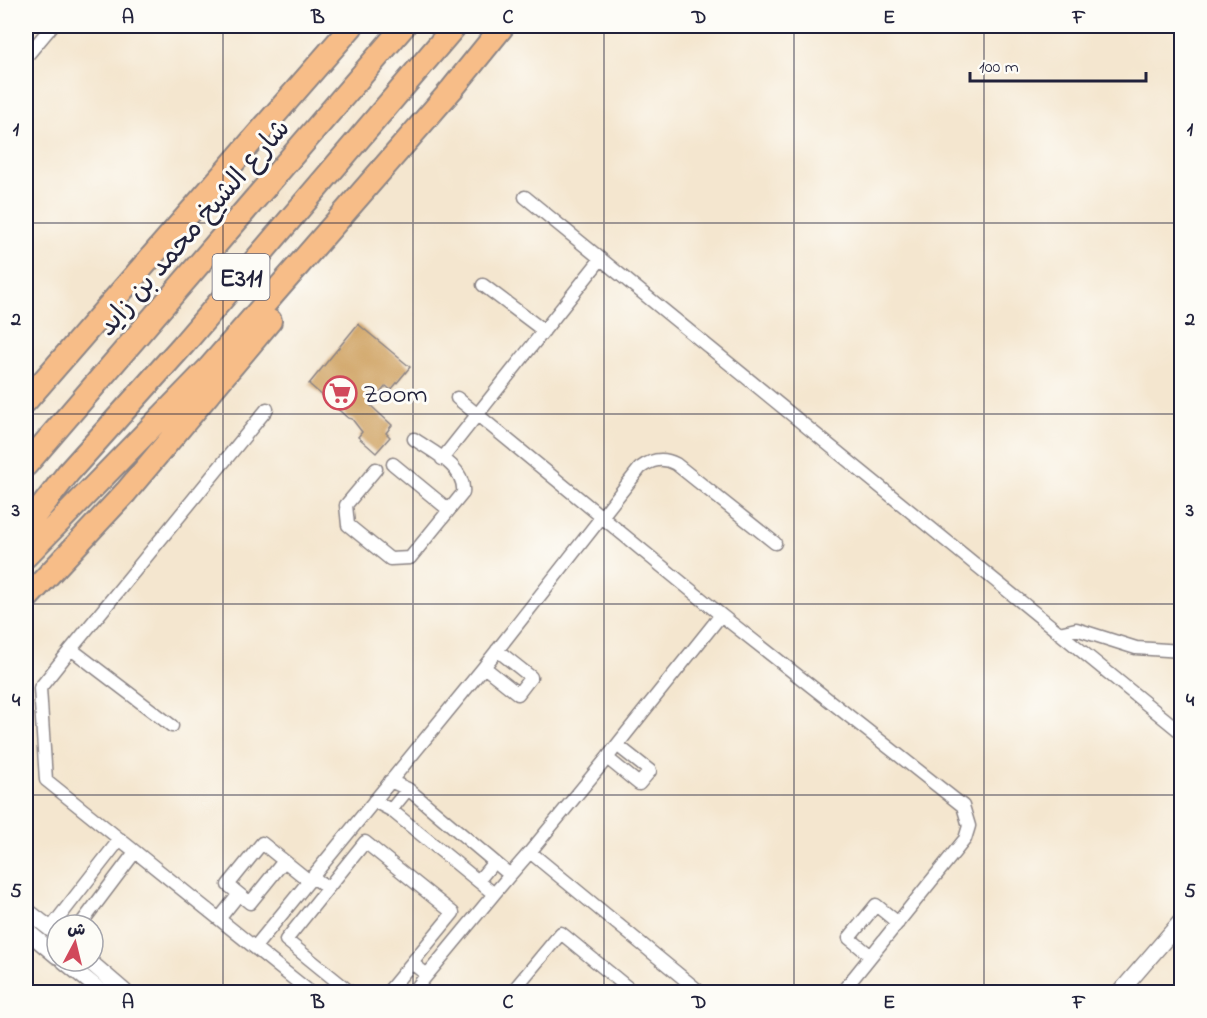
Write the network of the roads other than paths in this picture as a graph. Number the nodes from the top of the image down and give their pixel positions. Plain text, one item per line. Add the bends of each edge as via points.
1 (52, 26) edge
2 (352, 26) edge
3 (404, 26) edge
4 (455, 26) edge
5 (503, 26) edge
6 (521, 26) edge
7 (26, 57) edge
8 (452, 88) junction
9 (525, 197) dead end
10 (327, 232) junction
11 (600, 260) junction
12 (483, 285) dead end
13 (544, 331) junction
14 (458, 398) dead end
15 (26, 401) edge
16 (267, 409) dead end
17 (477, 414) junction
18 (414, 439) dead end
19 (442, 459) junction
20 (393, 464) dead end
21 (26, 465) edge
22 (376, 469) dead end
23 (449, 510) junction
24 (603, 517) junction
25 (26, 528) edge
26 (775, 543) dead end
27 (26, 556) edge
28 (26, 599) edge
29 (721, 615) junction
30 (1059, 633) junction
31 (70, 649) junction
32 (497, 650) junction
33 (1182, 651) edge
34 (484, 667) junction
35 (172, 726) dead end
36 (1182, 733) edge
37 (617, 745) junction
38 (607, 758) junction
39 (390, 781) junction
40 (408, 789) junction
41 (374, 801) junction
42 (391, 810) junction
43 (120, 839) junction
44 (135, 852) junction
45 (530, 852) junction
46 (284, 861) junction
47 (494, 862) junction
48 (510, 875) junction
49 (309, 880) junction
50 (478, 881) junction
51 (328, 888) junction
52 (239, 894) junction
53 (494, 894) junction
54 (26, 910) edge
55 (67, 913) edge
56 (89, 913) edge
57 (219, 919) junction
58 (1182, 920) edge
59 (898, 923) junction
60 (45, 925) edge
61 (26, 930) edge
62 (45, 946) edge
63 (255, 947) junction
64 (871, 956) junction
65 (412, 963) junction
66 (78, 973) edge
67 (102, 973) edge
68 (427, 975) junction
69 (102, 993) edge
70 (125, 993) edge
71 (310, 993) edge
72 (350, 993) edge
73 (388, 993) edge
74 (413, 993) edge
75 (512, 993) edge
76 (633, 993) edge
77 (700, 993) edge
78 (843, 993) edge
79 (1120, 993) edge

1 - 7 street
2 - 15 highway
3 - 21 highway, شارع الشيخ محمد بن زايد / E311
4 - 25 highway, E311 via 69,473
5 - 8 highway
6 - 8 highway
8 - 10 highway
9 - 11 street
10 - 27 highway via 209,368
10 - 28 highway via 289,299 126,492
11 - 13 street
11 - 30 street via 974,560
12 - 13 street
13 - 17 street
14 - 17 street
16 - 31 street
17 - 19 street
17 - 24 street
18 - 19 street
19 - 23 street via 455,468 464,483 463,493
20 - 23 street
22 - 23 street via 346,505 348,525 390,559 410,558
24 - 26 street via 640,468 664,459 676,464
24 - 29 street
24 - 32 street
29 - 37 street
29 - 59 street via 963,806 969,826 965,839
30 - 33 street via 1076,629 1136,648
30 - 36 street
31 - 35 street
31 - 43 street via 40,688 46,780
32 - 34 street
32 - 34 street via 531,677 518,694
34 - 39 street
37 - 38 street
37 - 38 street via 650,771 639,784
38 - 45 street
39 - 40 street
39 - 41 street
40 - 42 street
40 - 47 street
41 - 42 street
41 - 49 street
42 - 50 street
43 - 44 street
43 - 55 street
44 - 56 street
44 - 57 street
45 - 48 street
45 - 77 street
46 - 49 street
46 - 52 street via 250,903
46 - 52 street via 262,843 228,885
47 - 48 street
47 - 50 street
48 - 53 street
49 - 51 street via 317,880
49 - 63 street
50 - 53 street
51 - 65 street via 365,842 453,913
51 - 72 street via 286,940
52 - 57 street
53 - 68 street
54 - 60 street
57 - 63 street
58 - 79 street
59 - 64 street
59 - 64 street via 876,905 849,938
61 - 62 street
63 - 71 street
64 - 78 street
65 - 68 street
65 - 73 street
66 - 69 street
67 - 70 street
68 - 74 street
75 - 76 street via 561,933

